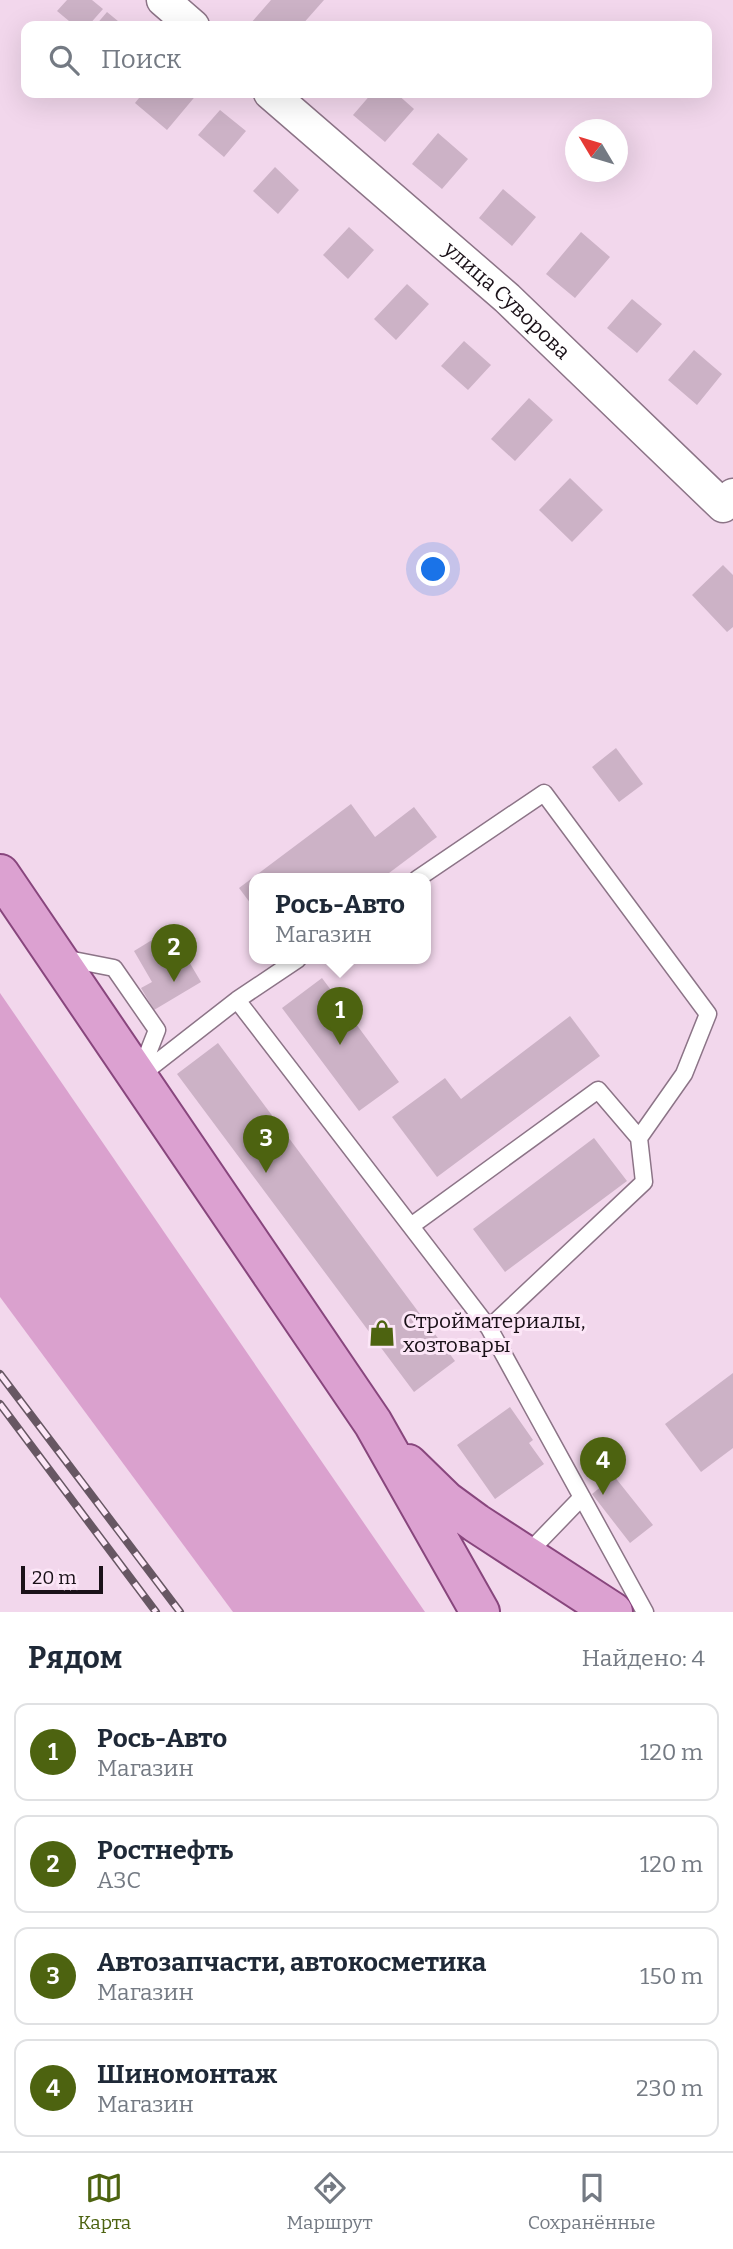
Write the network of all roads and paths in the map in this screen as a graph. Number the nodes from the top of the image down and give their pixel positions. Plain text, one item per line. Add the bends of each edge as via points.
1 (163, 0) edge
2 (188, 21) edge
3 (276, 98) edge
4 (733, 495) edge
5 (427, 873) edge
6 (0, 874) edge
7 (291, 964) edge
8 (237, 1000) junction
9 (137, 1079) junction
10 (639, 1138) junction
11 (411, 1226) junction
12 (489, 1328) junction
13 (373, 1423) junction
14 (582, 1497) junction
15 (526, 1555) junction
16 (480, 1612) edge
17 (613, 1612) edge
18 (645, 1612) edge

1 - 2 street
3 - 4 street, улица Суворова via 507,298 723,506
5 - 10 lane via 544,793 708,1014 684,1074
6 - 9 main road
7 - 8 lane
8 - 9 lane
8 - 11 lane
9 - 13 main road
10 - 11 lane via 598,1090
10 - 12 lane via 644,1182
11 - 12 lane
12 - 14 lane
13 - 15 main road via 446,1501
13 - 16 main road
14 - 15 lane
14 - 18 lane
15 - 17 main road

